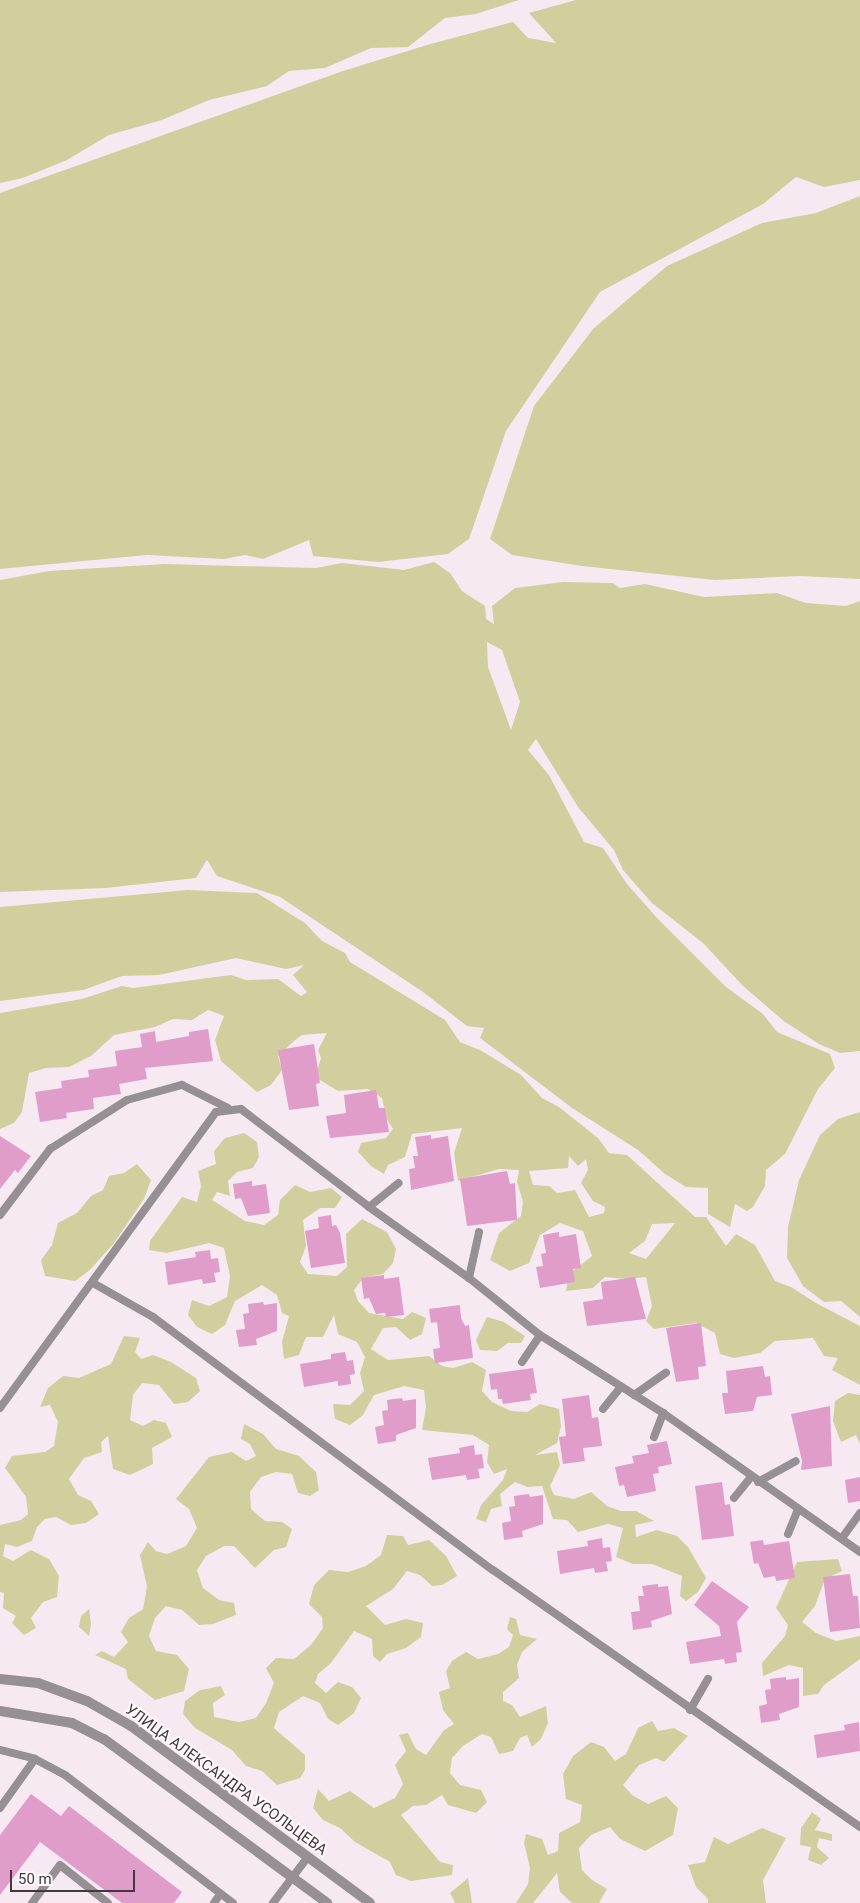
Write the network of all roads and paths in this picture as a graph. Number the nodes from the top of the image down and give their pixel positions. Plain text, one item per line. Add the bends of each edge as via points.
1 (228, 1108) junction
2 (400, 1183) dead end
3 (369, 1207) junction
4 (0, 1215) edge
5 (479, 1232) dead end
6 (469, 1278) junction
7 (93, 1283) junction
8 (540, 1334) junction
9 (522, 1362) dead end
10 (666, 1373) dead end
11 (621, 1387) junction
12 (634, 1395) junction
13 (0, 1408) edge
14 (603, 1409) dead end
15 (663, 1413) junction
16 (654, 1437) dead end
17 (796, 1461) dead end
18 (755, 1479) junction
19 (734, 1498) dead end
20 (798, 1509) junction
21 (860, 1513) edge
22 (788, 1534) dead end
23 (842, 1538) junction
24 (860, 1552) edge
25 (0, 1679) edge
26 (708, 1679) dead end
27 (690, 1710) junction
28 (0, 1711) edge
29 (0, 1750) edge
30 (35, 1759) junction
31 (0, 1808) edge
32 (860, 1827) edge
33 (307, 1858) junction
34 (293, 1878) junction
35 (220, 1894) junction
36 (32, 1903) edge
37 (108, 1903) edge
38 (214, 1903) edge
39 (233, 1903) edge
40 (273, 1903) edge
41 (327, 1903) edge
42 (370, 1903) edge

1 - 3 lane via 240,1109
1 - 4 lane via 182,1085 127,1100 50,1149
1 - 7 lane via 216,1112
2 - 3 lane
3 - 6 lane
5 - 6 lane
6 - 8 lane
7 - 13 lane
7 - 27 lane via 153,1317 493,1570
8 - 9 lane
8 - 11 lane
10 - 12 lane
11 - 12 lane
11 - 14 lane
12 - 15 lane
15 - 16 lane
15 - 18 lane
17 - 18 lane
18 - 19 lane
18 - 20 lane
20 - 22 lane
20 - 23 lane
21 - 23 lane
23 - 24 lane
25 - 33 street, УЛИЦА АЛЕКСАНДРА УСОЛЬЦЕВА via 38,1682 87,1701 124,1722
26 - 27 lane
27 - 32 lane
28 - 34 street via 72,1723 104,1739
29 - 30 lane
30 - 31 lane
30 - 35 lane via 65,1775
33 - 34 lane
33 - 42 street, УЛИЦА АЛЕКСАНДРА УСОЛЬЦЕВА
34 - 40 lane
34 - 41 street
35 - 38 lane
35 - 39 lane
36 - 37 lane via 60,1865

